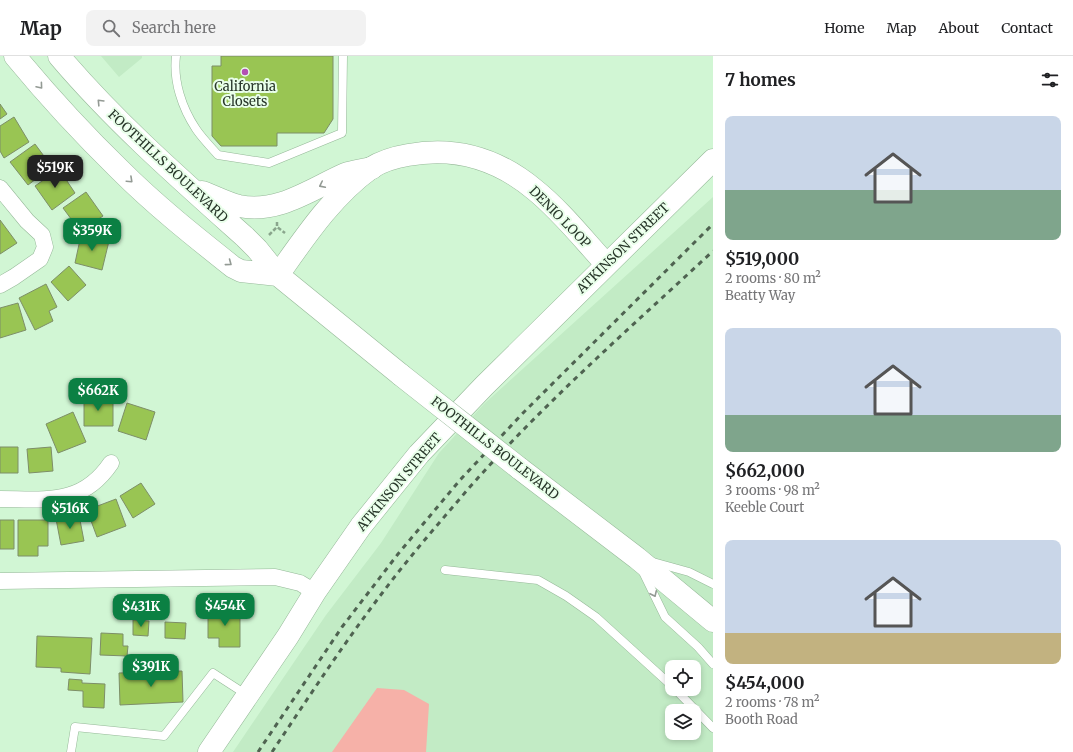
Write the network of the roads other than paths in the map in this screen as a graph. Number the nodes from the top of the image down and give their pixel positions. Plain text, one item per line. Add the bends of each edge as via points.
1 (15, 56) edge
2 (59, 56) edge
3 (176, 56) edge
4 (343, 56) edge
5 (713, 160) edge
6 (372, 168) junction
7 (189, 187) junction
8 (0, 188) edge
9 (606, 264) junction
10 (278, 275) junction
11 (0, 285) edge
12 (111, 463) dead end
13 (0, 500) edge
14 (637, 558) junction
15 (446, 570) dead end
16 (0, 581) edge
17 (713, 584) edge
18 (315, 592) junction
19 (713, 621) edge
20 (713, 664) edge
21 (665, 680) edge
22 (247, 695) junction
23 (681, 696) edge
24 (713, 728) edge
25 (71, 752) edge
26 (209, 752) edge

1 -> 10 main road via 42,89 120,170 189,232 241,271
7 -> 2 main road, FOOTHILLS BOULEVARD via 115,117
3 - 4 lane via 180,99 196,129 218,155 268,163 342,133
5 - 9 main road, ATKINSON STREET
6 -> 7 main road via 347,173 286,203 268,207 238,206
6 - 9 main road, DENIO LOOP via 402,156 436,151 477,157 490,162 513,174 548,201
6 - 10 main road, DENIO LOOP via 340,195 322,215
7 - 10 main road, FOOTHILLS BOULEVARD via 245,237
8 - 11 street via 42,235 45,247 40,258
9 - 18 main road, ATKINSON STREET via 419,454 361,526
10 - 14 main road, FOOTHILLS BOULEVARD, bridge via 401,375
12 - 13 street via 97,481 77,493 52,498
14 - 17 lane via 689,572
14 - 19 main road, FOOTHILLS BOULEVARD
14 -> 20 lane via 665,617
15 - 21 lane via 538,580 596,617
16 - 18 street via 275,577 300,583
18 - 22 main road, ATKINSON STREET
22 - 25 lane via 213,673 164,736 75,727
22 - 26 main road, ATKINSON STREET
23 - 24 lane

